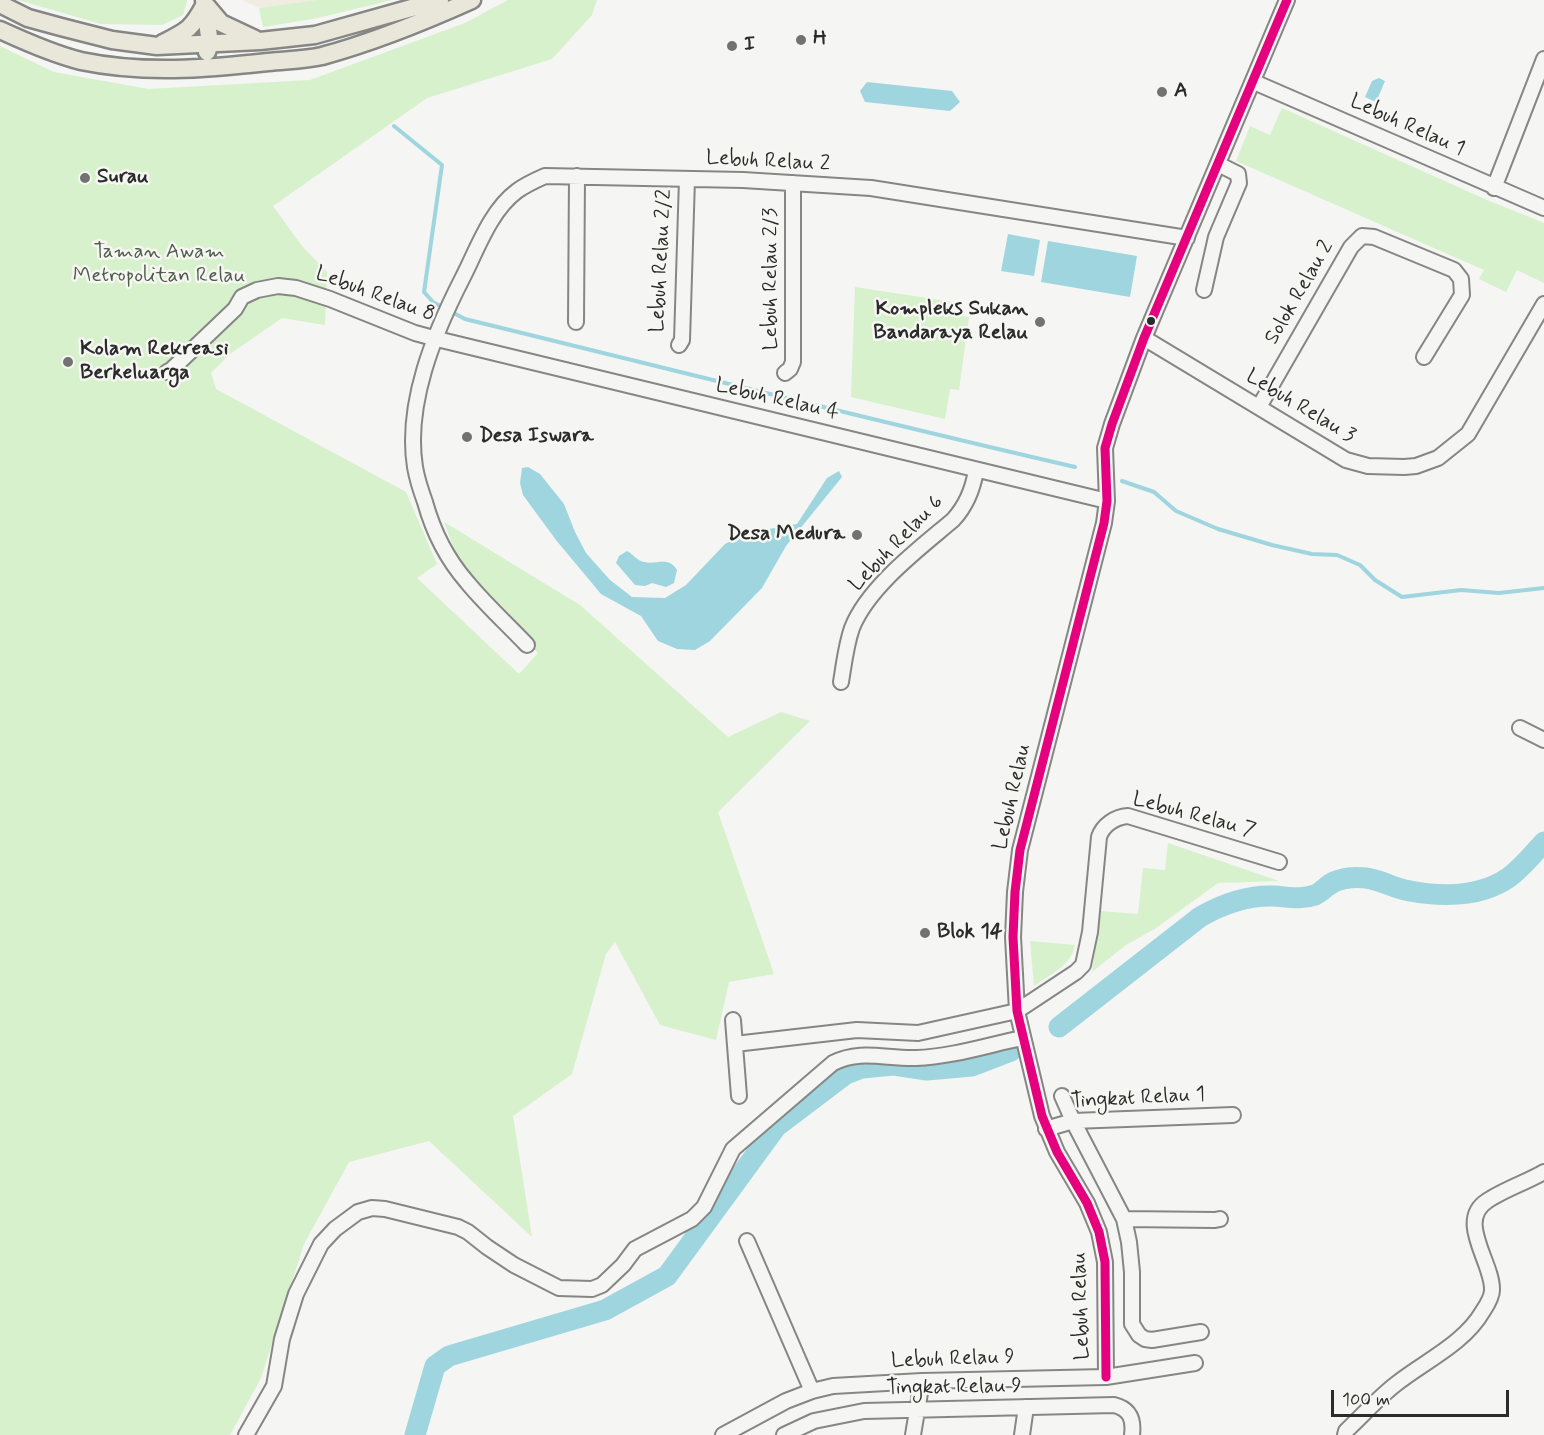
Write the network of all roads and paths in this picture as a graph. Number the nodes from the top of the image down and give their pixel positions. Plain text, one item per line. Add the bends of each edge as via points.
1 (440, 0) edge
2 (472, 0) edge
3 (1287, 0) edge
4 (204, 2) edge
5 (0, 4) edge
6 (0, 30) edge
7 (260, 41) junction
8 (210, 44) junction
9 (157, 46) junction
10 (1544, 59) edge
11 (241, 65) junction
12 (173, 70) junction
13 (1254, 82) junction
14 (1218, 164) junction
15 (577, 176) junction
16 (687, 179) junction
17 (793, 183) junction
18 (1494, 188) junction
19 (1544, 208) edge
20 (1187, 238) junction
21 (1204, 290) dead end
22 (1544, 304) edge
23 (576, 322) dead end
24 (1144, 338) junction
25 (437, 339) junction
26 (679, 345) dead end
27 (1424, 357) dead end
28 (167, 372) dead end
29 (785, 373) dead end
30 (1259, 407) junction
31 (976, 470) junction
32 (1107, 501) junction
33 (527, 645) dead end
34 (841, 682) dead end
35 (1520, 728) dead end
36 (1544, 740) edge
37 (1279, 862) dead end
38 (1017, 1011) junction
39 (733, 1020) dead end
40 (1022, 1038) junction
41 (735, 1044) junction
42 (739, 1096) dead end
43 (1062, 1096) dead end
44 (1233, 1115) dead end
45 (1073, 1121) junction
46 (1046, 1130) junction
47 (1544, 1172) edge
48 (1124, 1219) junction
49 (1220, 1219) dead end
50 (747, 1241) dead end
51 (1201, 1332) dead end
52 (1195, 1363) dead end
53 (1106, 1377) junction
54 (922, 1381) junction
55 (812, 1391) junction
56 (1026, 1407) junction
57 (917, 1410) junction
58 (246, 1435) edge
59 (723, 1435) edge
60 (785, 1435) edge
61 (913, 1435) edge
62 (1022, 1435) edge
63 (1132, 1435) edge
64 (1344, 1435) edge

1 - 7 main road via 315,35
2 - 11 main road via 411,28 320,56
3 - 13 street, Lebuh Relau
4 - 7 main road via 221,22
4 - 8 main road
4 - 9 main road via 188,30
5 - 9 main road via 28,18 61,27
6 - 12 main road via 81,60 128,69
7 - 8 main road
8 - 9 main road
8 - 11 main road via 221,56
8 - 12 main road via 199,61
10 - 18 street
11 - 12 main road
13 - 14 street, Lebuh Relau
13 - 18 street, Lebuh Relau 1
14 - 20 street, Lebuh Relau
14 - 21 street via 1238,174 1239,183 1216,237
15 - 16 street, Lebuh Relau 2
15 - 23 street
15 - 25 street, Lebuh Relau 2 via 545,176 517,190 498,209
16 - 17 street, Lebuh Relau 2
16 - 26 street, Lebuh Relau 2/2
17 - 20 street, Lebuh Relau 2 via 871,188
17 - 29 street, Lebuh Relau 2/3 via 793,362
18 - 19 street, Lebuh Relau 1
20 - 24 street, Lebuh Relau
22 - 30 street, Lebuh Relau 3 via 1468,434 1438,458 1416,466 1356,464
24 - 30 street, Lebuh Relau 3
24 - 32 street, Lebuh Relau via 1105,448
25 - 28 street, Lebuh Relau 8 via 330,299 278,286 242,297 235,309
25 - 31 street, Lebuh Relau 4
25 - 33 street, Lebuh Relau 8 via 418,393 413,438 415,467 429,519 466,582
27 - 30 street, Solok Relau 2 via 1462,295 1461,279 1454,270 1374,237 1362,236 1351,247
31 - 32 street, Lebuh Relau 4
31 - 34 street, Lebuh Relau 6 via 974,484 960,512 902,564 859,613 849,637
32 - 38 street, Lebuh Relau via 1100,545 1020,850 1013,937
35 - 36 street
37 - 38 street, Lebuh Relau 7 via 1128,816 1118,817 1099,837 1083,965
38 - 40 street, Lebuh Relau
38 - 41 street via 918,1033 857,1030
39 - 41 street
40 - 46 street, Lebuh Relau
40 - 58 street via 945,1055 860,1055 846,1056 833,1063 733,1149 704,1207 692,1219 635,1249 602,1285 592,1289 559,1288 514,1265 458,1227 385,1209 358,1212 335,1229 311,1262 282,1339 274,1386
41 - 42 street
43 - 45 street
44 - 45 street, Tingkat Relau 1
45 - 46 street, Tingkat Relau 1
45 - 48 street
46 - 53 street, Lebuh Relau via 1099,1232 1105,1262
47 - 64 street via 1485,1202 1475,1217 1475,1233 1492,1292 1483,1311 1469,1329 1395,1384
48 - 49 street
48 - 51 street via 1131,1262 1132,1324 1139,1335 1152,1340
50 - 55 street
52 - 53 street, Lebuh Relau 9
53 - 54 street, Lebuh Relau 9
54 - 55 street, Lebuh Relau 9 via 833,1386
54 - 57 street
55 - 59 street, Lebuh Relau 9
56 - 57 street, Tingkat Relau 9
56 - 62 street
56 - 63 street, Tingkat Relau 9 via 1122,1407 1134,1424
57 - 60 street, Tingkat Relau 9 via 864,1411 814,1421
57 - 61 street

